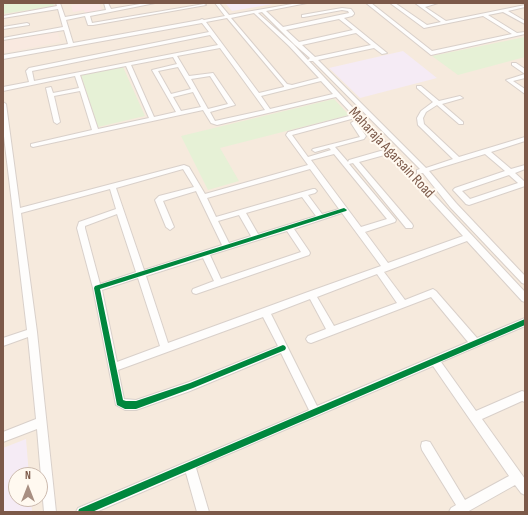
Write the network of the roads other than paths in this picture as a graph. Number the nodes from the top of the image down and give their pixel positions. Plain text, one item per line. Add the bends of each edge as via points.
1 (106, 3) edge
2 (153, 3) edge
3 (217, 3) edge
4 (305, 3) edge
5 (368, 3) edge
6 (392, 3) edge
7 (436, 3) edge
8 (419, 4) edge
9 (59, 5) edge
10 (129, 5) edge
11 (193, 5) edge
12 (204, 5) dead end
13 (525, 6) edge
14 (262, 10) junction
15 (109, 11) junction
16 (505, 11) junction
17 (255, 12) junction
18 (87, 15) junction
19 (484, 15) junction
20 (3, 16) edge
21 (228, 16) junction
22 (304, 16) dead end
23 (340, 17) junction
24 (63, 19) junction
25 (202, 20) junction
26 (445, 23) junction
27 (525, 23) edge
28 (3, 28) edge
29 (66, 28) junction
30 (283, 29) junction
31 (357, 31) junction
32 (212, 33) junction
33 (525, 33) edge
34 (29, 34) junction
35 (517, 34) junction
36 (3, 38) edge
37 (188, 39) junction
38 (71, 44) junction
39 (297, 44) junction
40 (221, 46) junction
41 (375, 46) junction
42 (196, 51) junction
43 (384, 53) dead end
44 (174, 55) junction
45 (3, 57) edge
46 (314, 60) junction
47 (306, 61) junction
48 (128, 64) junction
49 (179, 64) junction
50 (514, 64) dead end
51 (525, 72) edge
52 (77, 74) junction
53 (525, 76) edge
54 (188, 78) junction
55 (322, 79) junction
56 (32, 83) junction
57 (287, 86) junction
58 (419, 87) dead end
59 (49, 88) dead end
60 (81, 88) junction
61 (3, 89) edge
62 (195, 90) junction
63 (525, 92) edge
64 (51, 95) junction
65 (257, 95) junction
66 (337, 95) junction
67 (169, 96) junction
68 (460, 98) dead end
69 (3, 104) edge
70 (438, 104) junction
71 (206, 110) junction
72 (269, 111) junction
73 (179, 113) junction
74 (152, 119) junction
75 (355, 120) junction
76 (57, 122) dead end
77 (461, 123) dead end
78 (95, 132) junction
79 (524, 140) edge
80 (33, 145) dead end
81 (333, 148) junction
82 (315, 150) dead end
83 (389, 151) junction
84 (486, 151) junction
85 (307, 159) junction
86 (458, 160) junction
87 (355, 161) junction
88 (346, 163) junction
89 (312, 166) junction
90 (525, 167) edge
91 (424, 170) junction
92 (7, 172) edge
93 (510, 172) junction
94 (411, 174) junction
95 (112, 186) junction
96 (198, 188) junction
97 (313, 191) dead end
98 (303, 194) junction
99 (203, 197) junction
100 (120, 210) junction
101 (344, 210) junction
102 (16, 212) junction
103 (241, 212) junction
104 (320, 218) junction
105 (214, 220) junction
106 (409, 226) dead end
107 (170, 227) dead end
108 (289, 227) junction
109 (359, 231) junction
110 (469, 237) junction
111 (256, 238) junction
112 (227, 247) junction
113 (205, 254) junction
114 (382, 269) junction
115 (141, 274) junction
116 (525, 281) edge
117 (219, 283) junction
118 (96, 288) junction
119 (196, 291) dead end
120 (311, 294) junction
121 (525, 298) edge
122 (403, 304) junction
123 (265, 311) junction
124 (525, 322) edge
125 (332, 331) junction
126 (32, 332) junction
127 (311, 339) dead end
128 (3, 342) edge
129 (475, 343) junction
130 (164, 348) junction
131 (283, 348) junction
132 (435, 361) junction
133 (112, 368) junction
134 (525, 397) edge
135 (315, 412) junction
136 (475, 418) junction
137 (40, 423) junction
138 (3, 437) edge
139 (426, 446) dead end
140 (190, 466) junction
141 (517, 478) junction
142 (525, 489) edge
143 (459, 510) edge
144 (50, 512) edge
145 (82, 512) edge
146 (203, 512) edge

1 - 15 street
2 - 10 street
3 - 21 street
4 - 14 street
5 - 35 street via 431,53
6 - 26 street via 426,27
7 - 8 street
8 - 26 street
9 - 20 street
9 - 24 street
10 - 15 street
11 - 12 street
11 - 18 street via 92,25
13 - 16 street
14 - 17 street
14 - 30 street
15 - 18 street
16 - 19 street
16 - 27 street
17 - 21 street
17 - 47 street, Maharaja Agarsain Road
18 - 24 street
19 - 26 street
19 - 35 street
21 - 25 street
21 - 57 street
22 - 23 street via 342,9 352,13
23 - 30 street
23 - 31 street
24 - 29 street
25 - 32 street
25 - 38 street
28 - 34 street via 27,22
29 - 34 street
29 - 38 street
30 - 39 street
31 - 39 street
31 - 41 street
32 - 37 street
32 - 40 street
33 - 35 street
34 - 36 street
37 - 42 street
37 - 56 street via 30,69
38 - 45 street
39 - 46 street
40 - 42 street
40 - 65 street
41 - 43 street
41 - 46 street
42 - 44 street
44 - 48 street
44 - 49 street
46 - 47 street
46 - 91 street
47 - 55 street, Maharaja Agarsain Road
48 - 52 street
48 - 74 street
49 - 54 street
49 - 67 street via 155,70
50 - 51 street
52 - 56 street
52 - 60 street
53 - 63 street via 509,80
54 - 62 street
54 - 71 street via 211,74 232,105
55 - 57 street
55 - 66 street, Maharaja Agarsain Road
56 - 61 street
57 - 65 street
58 - 70 street
59 - 64 street
60 - 64 street
60 - 78 street
62 - 67 street
62 - 71 street
64 - 76 street
65 - 72 street
66 - 72 street
66 - 75 street, Maharaja Agarsain Road
67 - 73 street
68 - 70 street
69 - 92 street
70 - 77 street
70 - 86 street via 424,111 420,118 421,125
71 - 72 street via 213,122 217,123
71 - 73 street
73 - 74 street
74 - 78 street
75 - 81 street via 362,138
75 - 83 street, Maharaja Agarsain Road
75 - 85 street via 289,134
78 - 80 street
79 - 84 street
81 - 82 street
81 - 85 street
81 - 88 street
83 - 87 street
83 - 94 street, Maharaja Agarsain Road
84 - 86 street
84 - 93 street
85 - 89 street
86 - 91 street
87 - 88 street
87 - 106 street
88 - 109 street via 392,220
89 - 99 street
89 - 101 street
90 - 93 street
91 - 94 street
91 - 116 street via 453,205
92 - 102 street
93 - 93 street via 502,175 457,190 469,202 523,184
94 - 110 street, Maharaja Agarsain Road
95 - 96 street via 184,167
95 - 100 street
95 - 102 street
96 - 99 street
96 - 107 street via 159,200
97 - 98 street
98 - 103 street
98 - 104 street
99 - 105 street
100 - 115 street
100 - 118 street via 82,224
101 - 104 street
101 - 109 street
102 - 126 street
103 - 105 street
103 - 111 street
104 - 108 street
105 - 112 street
108 - 111 street
108 - 117 street via 306,254
109 - 114 street
110 - 114 street
110 - 121 street, Maharaja Agarsain Road
111 - 112 street
112 - 113 street
113 - 115 street
113 - 117 street
114 - 120 street
114 - 122 street
115 - 118 street
115 - 130 street
117 - 119 street
118 - 133 street
120 - 123 street
120 - 125 street
122 - 125 street
122 - 129 street via 432,293
123 - 130 street
123 - 131 street
124 - 129 street
125 - 127 street
126 - 128 street
126 - 137 street
129 - 132 street
130 - 133 street
131 - 133 street via 136,405 125,405 120,402
131 - 135 street
132 - 135 street
132 - 136 street
134 - 136 street via 522,396
135 - 140 street
136 - 141 street
137 - 138 street
137 - 144 street
139 - 143 street
140 - 145 street
140 - 146 street
141 - 142 street
141 - 143 street

